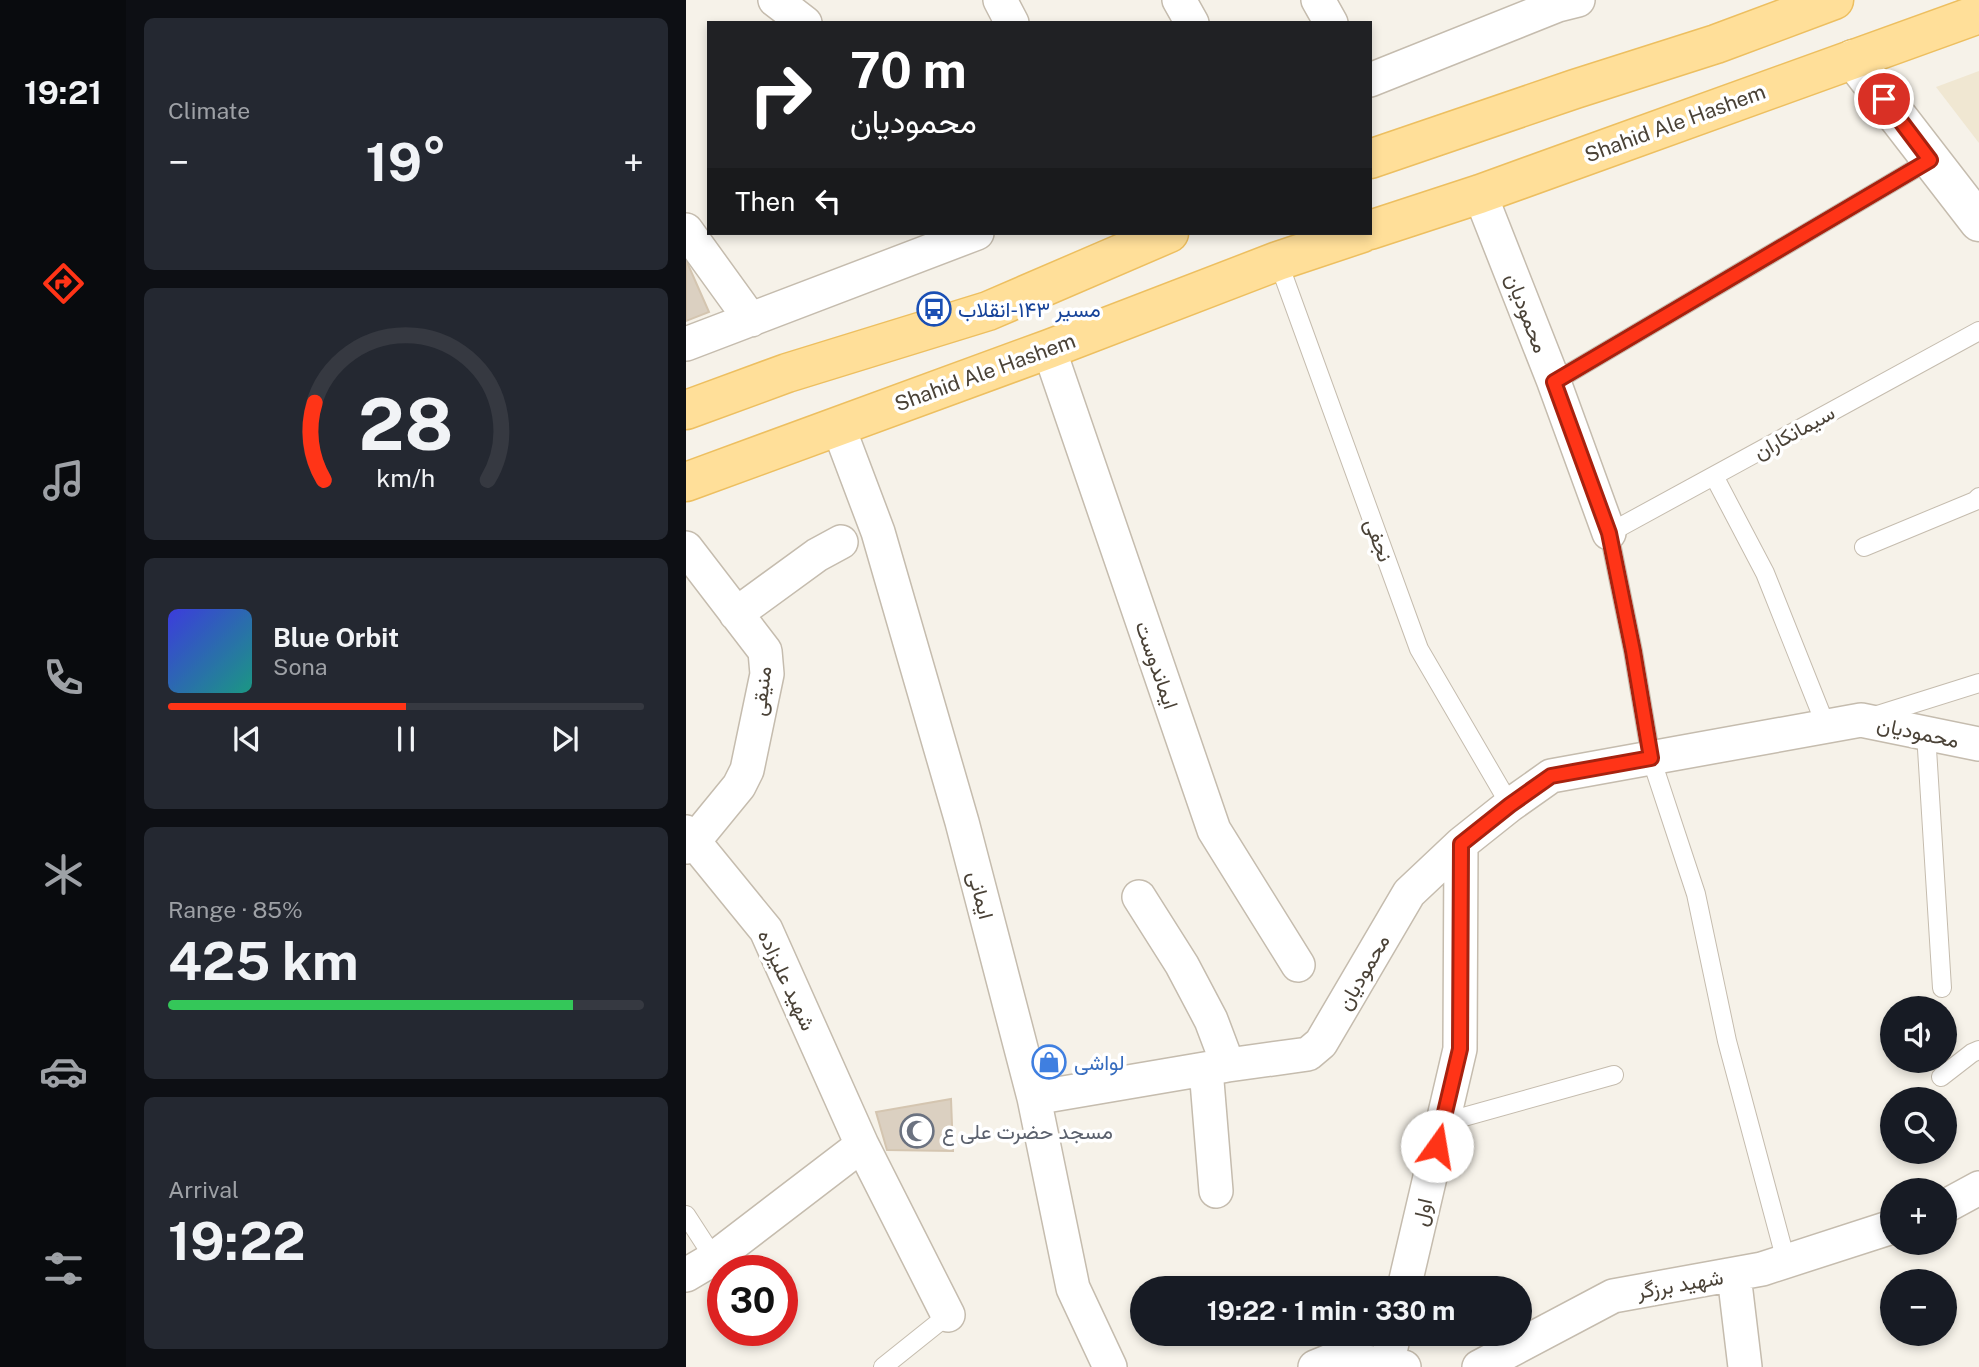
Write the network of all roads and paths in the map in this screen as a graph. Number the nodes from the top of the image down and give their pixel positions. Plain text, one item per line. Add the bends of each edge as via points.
1 (775, 0) edge
2 (1000, 0) edge
3 (1179, 0) edge
4 (1318, 0) edge
5 (1564, 2) edge
6 (1818, 3) edge
7 (1979, 14) edge
8 (802, 21) edge
9 (1011, 21) edge
10 (1191, 21) edge
11 (1330, 21) edge
12 (1853, 59) junction
13 (1372, 79) edge
14 (1372, 158) edge
15 (1930, 160) junction
16 (1480, 194) junction
17 (1979, 222) edge
18 (1372, 229) edge
19 (686, 230) edge
20 (965, 235) edge
21 (1163, 235) edge
22 (1356, 235) edge
23 (1278, 261) junction
24 (751, 320) junction
25 (1979, 331) edge
26 (686, 344) edge
27 (1049, 349) junction
28 (1554, 382) junction
29 (686, 410) edge
30 (838, 426) junction
31 (1714, 475) junction
32 (686, 482) edge
33 (1979, 497) edge
34 (1609, 533) junction
35 (841, 542) dead end
36 (1864, 547) dead end
37 (686, 548) edge
38 (736, 614) junction
39 (1979, 683) edge
40 (1861, 720) junction
41 (1826, 726) junction
42 (1926, 733) junction
43 (1979, 744) edge
44 (1651, 758) junction
45 (1510, 805) junction
46 (689, 840) edge
47 (1461, 844) junction
48 (1139, 897) dead end
49 (1297, 965) dead end
50 (1942, 988) dead end
51 (1979, 1050) edge
52 (1217, 1067) junction
53 (1614, 1075) dead end
54 (1941, 1077) dead end
55 (1034, 1098) junction
56 (1442, 1123) junction
57 (862, 1145) junction
58 (1979, 1188) edge
59 (1216, 1191) dead end
60 (1957, 1200) edge
61 (686, 1215) edge
62 (1880, 1231) edge
63 (724, 1255) edge
64 (1786, 1261) junction
65 (707, 1269) edge
66 (1734, 1275) junction
67 (1407, 1276) edge
68 (948, 1315) joint
69 (1395, 1355) edge
70 (883, 1367) edge
71 (1110, 1367) edge
72 (1315, 1367) edge
73 (1479, 1367) edge
74 (1745, 1367) edge

1 - 8 street
2 - 9 street
3 - 10 street
4 - 11 street
5 - 13 street
6 - 14 main road via 1716,44
7 - 12 main road, Shahid Ale Hashem
12 - 15 street
12 - 16 main road, Shahid Ale Hashem
15 - 17 street
15 - 28 lane
16 - 18 main road, Shahid Ale Hashem
16 - 28 street, محمودیان
19 - 24 street
20 - 24 street
21 - 29 main road via 988,311 787,373
22 - 23 main road, Shahid Ale Hashem
23 - 27 main road, Shahid Ale Hashem
23 - 45 lane, نجفی via 1419,649
24 - 26 street
25 - 31 lane, سیمانکاران
27 - 30 main road, Shahid Ale Hashem
27 - 49 street, ایماندوست via 1214,830
28 - 34 street, محمودیان
30 - 32 main road, Shahid Ale Hashem
30 - 55 street, ایمانی via 878,532 962,822
31 - 34 lane, سیمانکاران
31 - 41 lane via 1765,573
33 - 36 lane
34 - 44 lane, محمودیان
35 - 38 street
37 - 38 street, منیقی
38 - 46 street, منیقی via 765,651 767,674 747,771 739,786
39 - 40 lane
40 - 41 street, محمودیان
40 - 42 street, محمودیان
41 - 44 street, محمودیان
42 - 43 street, محمودیان
42 - 50 lane
44 - 45 street, محمودیان via 1551,776
44 - 64 lane, محمودیان via 1696,894 1727,1041
45 - 47 street, محمودیان
46 - 57 street, شهید علیزاده via 766,930
47 - 52 street, محمودیان via 1409,893 1321,1043 1308,1054
47 - 56 street, اول via 1460,1049
48 - 52 street via 1211,1020
51 - 54 lane
52 - 55 street, محمودیان
52 - 59 street
53 - 56 lane
55 - 71 street, ایمانی via 1073,1288
56 - 67 street, اول
57 - 63 street
57 - 68 street, شهید علیزاده
58 - 60 street
61 - 65 lane
62 - 64 street, شهید برزگر
64 - 66 street, شهید برزگر
66 - 73 street, شهید برزگر via 1613,1296
66 - 74 street
68 - 70 lane
69 - 72 street via 1337,1358

